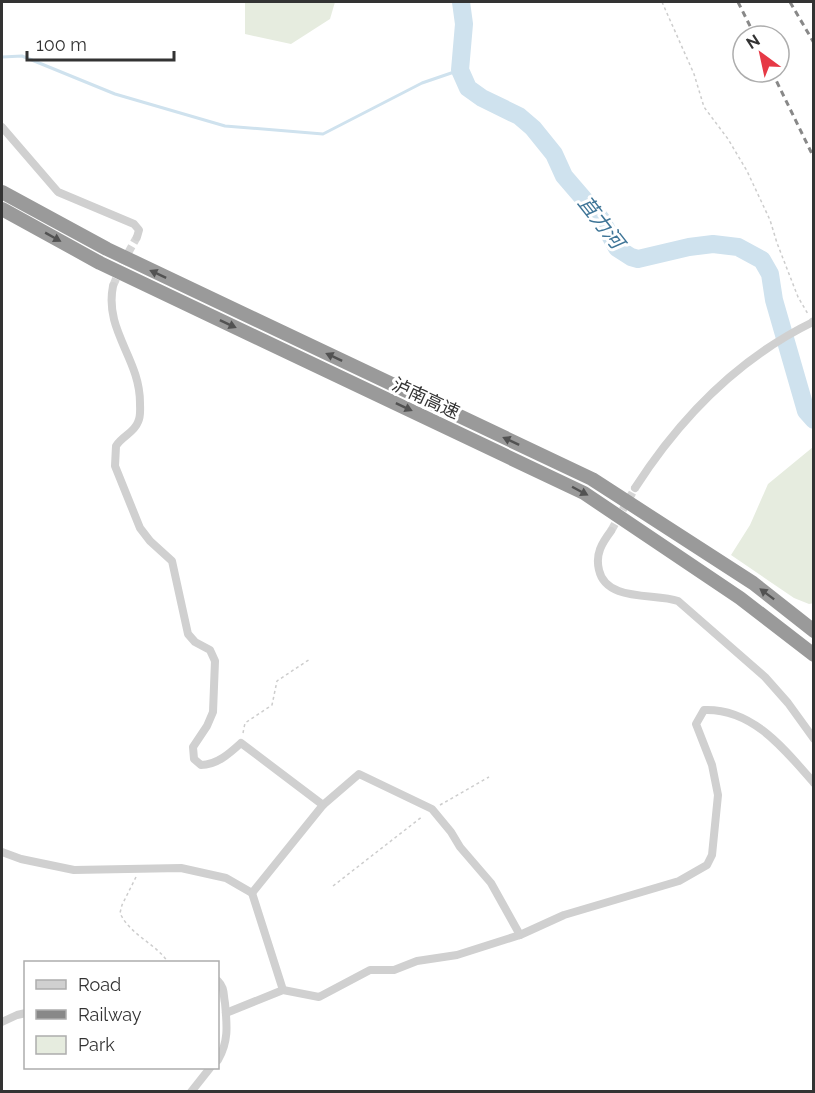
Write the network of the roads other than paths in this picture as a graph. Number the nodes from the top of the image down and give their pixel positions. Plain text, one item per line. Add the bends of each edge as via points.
1 (2, 127) edge
2 (2, 192) edge
3 (2, 209) edge
4 (137, 237) dead end
5 (113, 286) tunnel mouth
6 (813, 323) edge
7 (635, 488) tunnel mouth
8 (611, 531) tunnel mouth
9 (813, 631) edge
10 (813, 655) edge
11 (813, 739) edge
12 (813, 783) edge
13 (323, 805) junction
14 (2, 852) edge
15 (252, 893) junction
16 (520, 934) junction
17 (219, 982) edge
18 (283, 990) junction
19 (24, 1013) edge
20 (226, 1013) junction
21 (2, 1022) edge
22 (219, 1057) edge
23 (209, 1069) edge
24 (191, 1092) edge

1 - 4 street via 58,192 134,224 139,230
9 -> 2 highway, 泸南高速 via 753,583 592,479 107,249
3 -> 10 highway, 泸南高速 via 100,263 584,493 740,598
5 - 13 street via 114,321 136,371 140,399 139,420 116,446 115,466 140,528 172,561 188,634 215,657 213,712 193,747 193,756 196,763 211,764 241,743
6 - 7 street via 763,350 729,376 695,409
8 - 11 street via 600,547 597,561 603,581 617,591 678,601 765,677
12 - 16 street via 764,729 719,709 704,710 696,724 712,765 718,795 712,855 707,865 679,881 564,915
13 - 15 street
13 - 16 street via 359,774 432,810 491,883
14 - 15 street via 74,870 182,868 226,878
15 - 18 street
16 - 18 street via 457,955 417,961 394,970 370,970 319,997
17 - 20 street via 224,988
18 - 20 street
19 - 21 street
20 - 22 street via 226,1038
23 - 24 street

